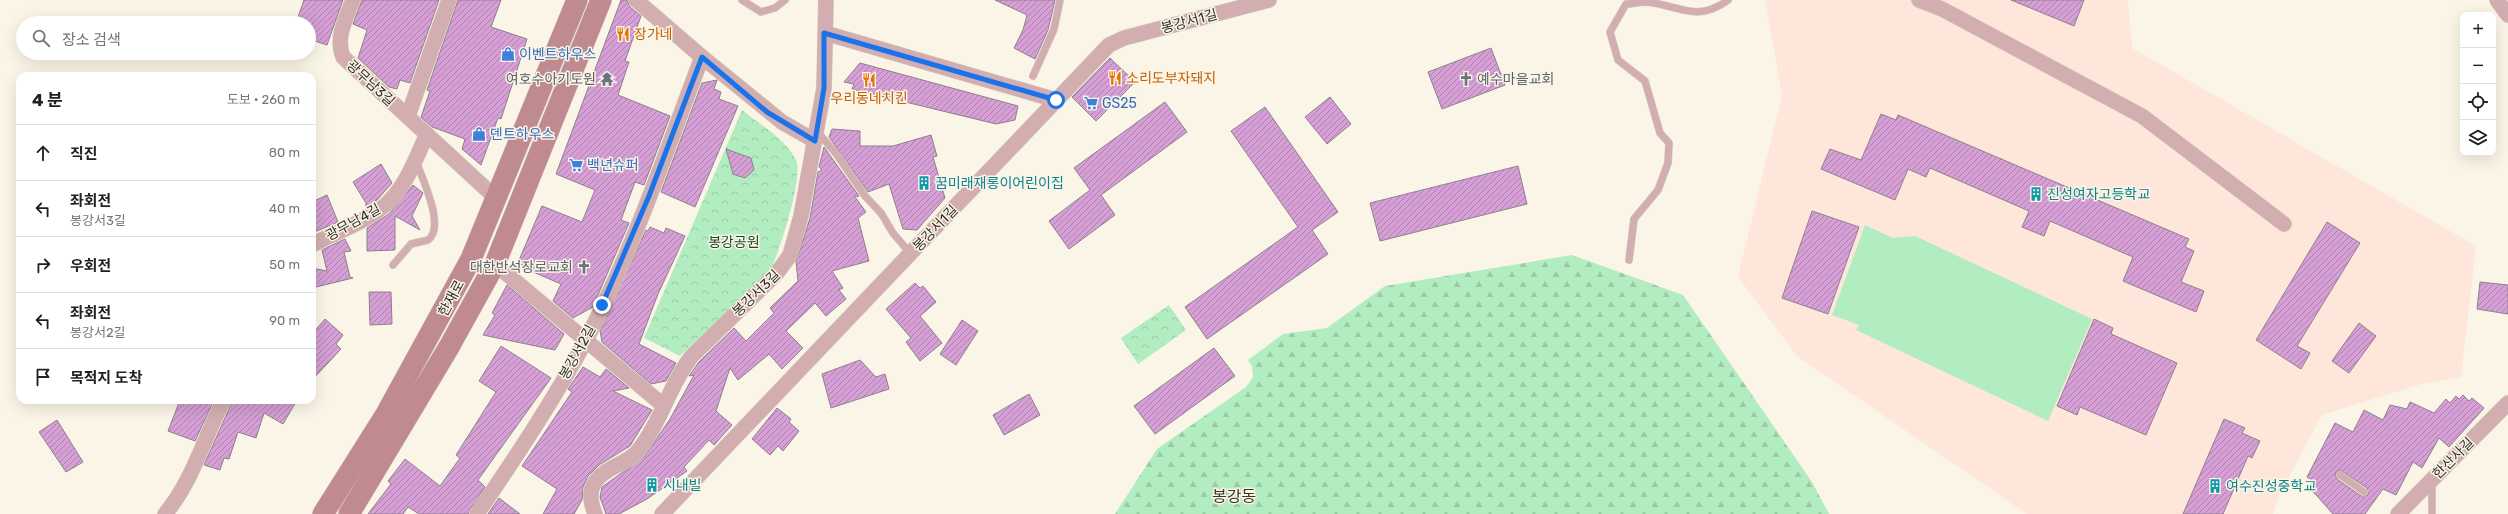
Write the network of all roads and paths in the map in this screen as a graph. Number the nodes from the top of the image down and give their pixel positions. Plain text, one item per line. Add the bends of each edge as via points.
1 (353, 0) edge
2 (449, 0) edge
3 (577, 0) edge
4 (601, 0) edge
5 (636, 0) edge
6 (742, 0) edge
7 (785, 0) edge
8 (826, 0) edge
9 (1060, 0) edge
10 (1728, 0) edge
11 (1919, 0) edge
12 (2497, 0) edge
13 (1263, 1) edge
14 (2508, 15) edge
15 (824, 33) junction
16 (702, 57) junction
17 (1033, 76) dead end
18 (1056, 100) junction
19 (408, 116) junction
20 (427, 134) junction
21 (816, 136) junction
22 (416, 160) junction
23 (497, 199) junction
24 (2284, 224) dead end
25 (316, 243) edge
26 (910, 253) junction
27 (1629, 260) dead end
28 (495, 264) junction
29 (393, 265) dead end
30 (585, 340) junction
31 (2508, 403) edge
32 (222, 404) edge
33 (664, 406) junction
34 (2340, 475) dead end
35 (2432, 480) junction
36 (2364, 492) dead end
37 (165, 514) edge
38 (323, 514) edge
39 (349, 514) edge
40 (477, 514) edge
41 (595, 514) edge
42 (662, 514) edge
43 (2398, 514) edge
44 (2432, 514) edge

1 - 19 street, 광무남3길 via 340,35 343,57
2 - 19 street, 광무남3길
3 - 23 street, 한재로
4 - 28 street, 한재로
5 - 16 street
6 - 7 lane via 761,12 775,8
8 - 15 street, 봉강서3길
9 - 17 lane via 1054,28
10 - 27 lane via 1700,13 1645,2 1626,4 1610,32 1618,60 1645,81 1660,133 1670,143 1668,163 1658,190 1634,219
11 - 24 street via 2142,116
12 - 14 street
13 - 18 street, 봉강서1길 via 1113,42
15 - 18 street
15 - 21 street, 봉강서3길 via 824,88
16 - 21 street via 772,115
16 - 30 street, 봉강서2길 via 649,196
18 - 26 street, 봉강서1길
19 - 20 street, 광무남3길
20 - 22 street, 광무남4길
20 - 23 street, 광무남3길
21 - 26 lane via 837,155 865,196 881,213 893,233
21 - 33 street, 봉강서3길 via 801,216 790,255 784,266 692,356 676,380
22 - 25 street, 광무남4길 via 403,184 382,208
22 - 29 lane via 435,216 433,232 428,240 411,244
23 - 38 street, 한재로 via 472,259 438,323 386,414
26 - 42 street, 봉강서1길
28 - 30 street
28 - 39 street, 한재로 via 449,347
30 - 33 street
30 - 40 street, 봉강서2길 via 505,473
31 - 35 street, 한산사길
32 - 37 street via 194,467
33 - 41 street, 봉강서3길 via 636,452 594,482 591,492
34 - 36 lane
35 - 43 street, 한산사길
35 - 44 lane

